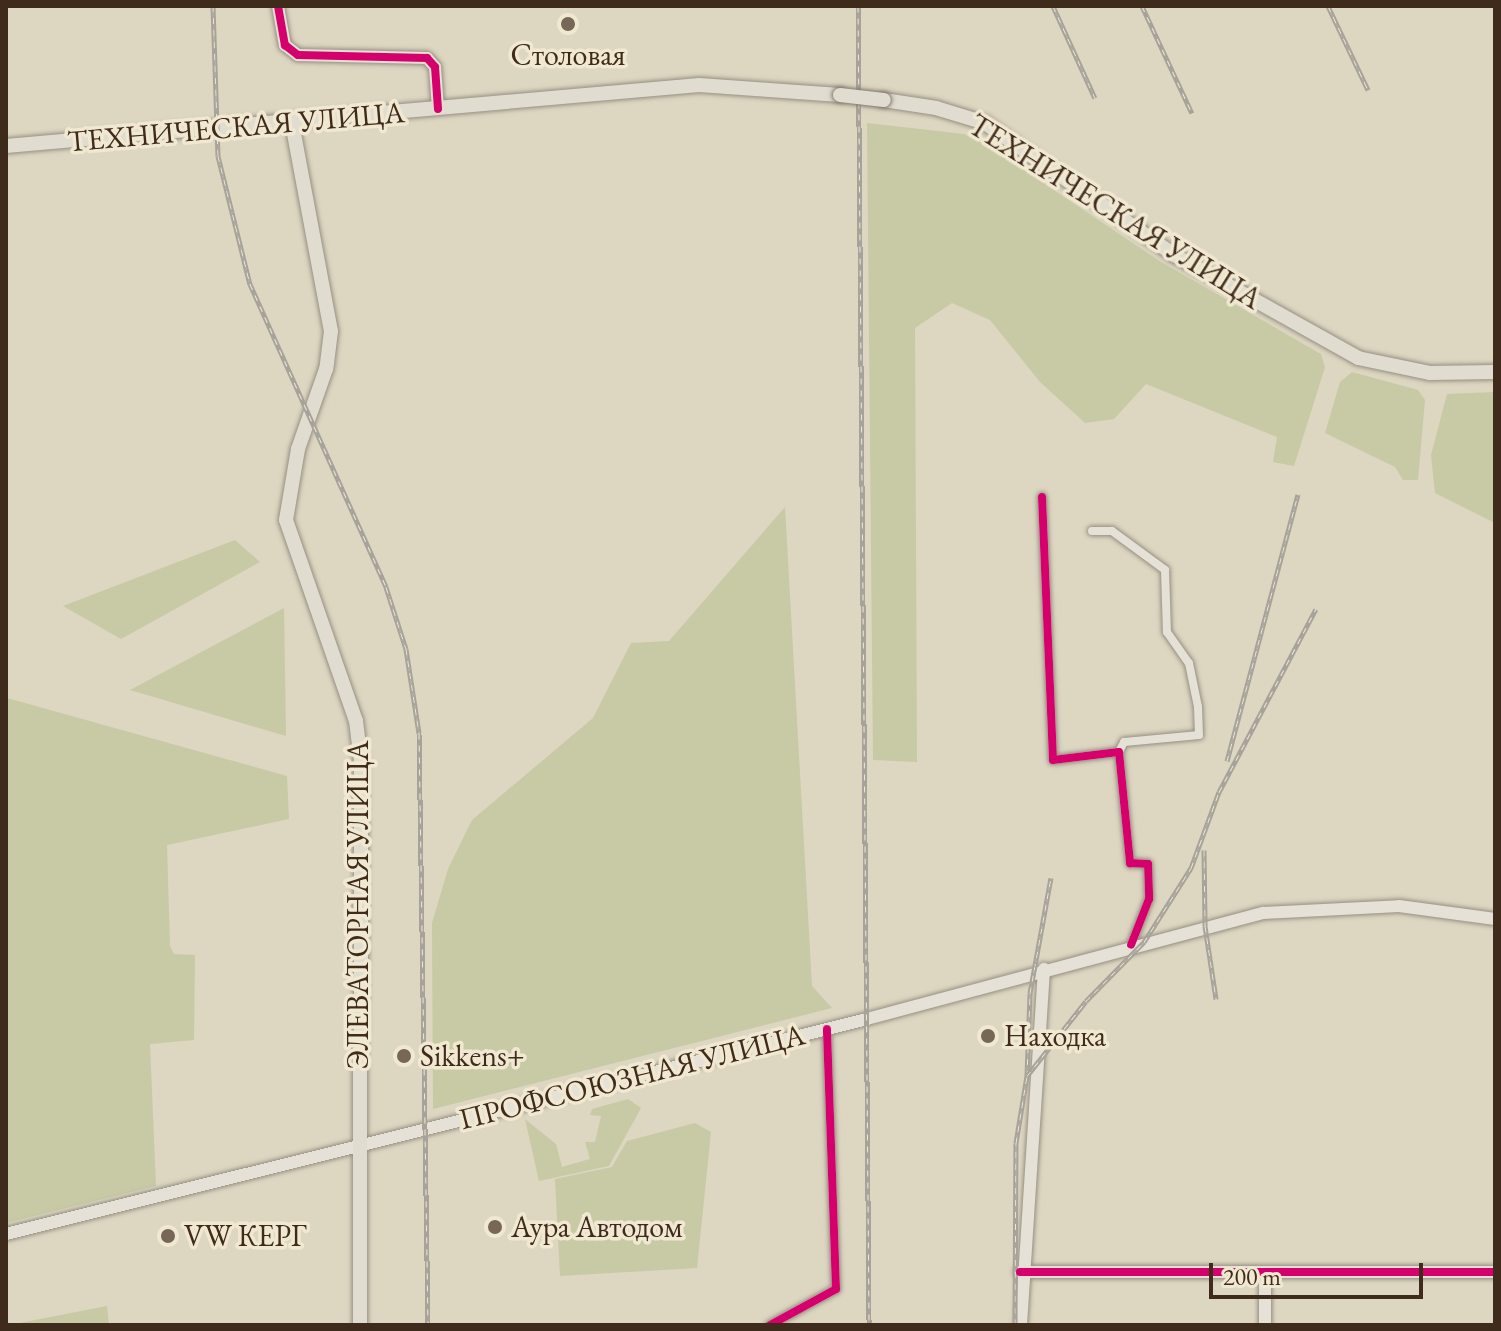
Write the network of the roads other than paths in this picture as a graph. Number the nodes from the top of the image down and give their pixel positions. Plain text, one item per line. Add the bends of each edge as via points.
1 (278, 6) edge
2 (438, 109) junction
3 (292, 123) junction
4 (6, 146) edge
5 (1495, 372) edge
6 (1042, 497) dead end
7 (1092, 531) dead end
8 (1119, 752) junction
9 (1495, 919) edge
10 (1131, 945) junction
11 (1044, 969) junction
12 (827, 1029) junction
13 (358, 1142) junction
14 (6, 1234) edge
15 (1020, 1272) junction
16 (1265, 1272) junction
17 (1495, 1272) edge
18 (360, 1325) edge
19 (770, 1325) edge
20 (1021, 1325) edge
21 (1265, 1325) edge

1 - 2 main road via 285,45 298,55 427,58 435,67
2 - 3 main road, ТЕХНИЧЕСКАЯ УЛИЦА
2 - 5 main road, ТЕХНИЧЕСКАЯ УЛИЦА, bridge via 699,85 936,108 985,123 1174,255 1358,358 1430,373
3 - 4 main road, ТЕХНИЧЕСКАЯ УЛИЦА
3 - 13 main road, ЭЛЕВАТОРНАЯ УЛИЦА via 331,331 326,369 298,449 286,520 356,721 361,761
6 - 8 street via 1053,760
7 - 8 street via 1112,531 1165,570 1167,632 1189,663 1198,707 1199,735 1124,742
8 - 10 street via 1130,863 1148,864 1149,899
9 - 10 main road, ПРОФСОЮЗНАЯ УЛИЦА via 1399,906 1326,907 1263,913
10 - 11 main road, ПРОФСОЮЗНАЯ УЛИЦА
11 - 12 main road, ПРОФСОЮЗНАЯ УЛИЦА
11 - 15 main road
12 - 13 main road, ПРОФСОЮЗНАЯ УЛИЦА via 529,1105
12 - 19 street via 836,1289
13 - 14 main road, ПРОФСОЮЗНАЯ УЛИЦА
13 - 18 main road, ЭЛЕВАТОРНАЯ УЛИЦА
15 - 16 main road
15 - 20 main road
16 - 17 main road
16 - 21 main road

